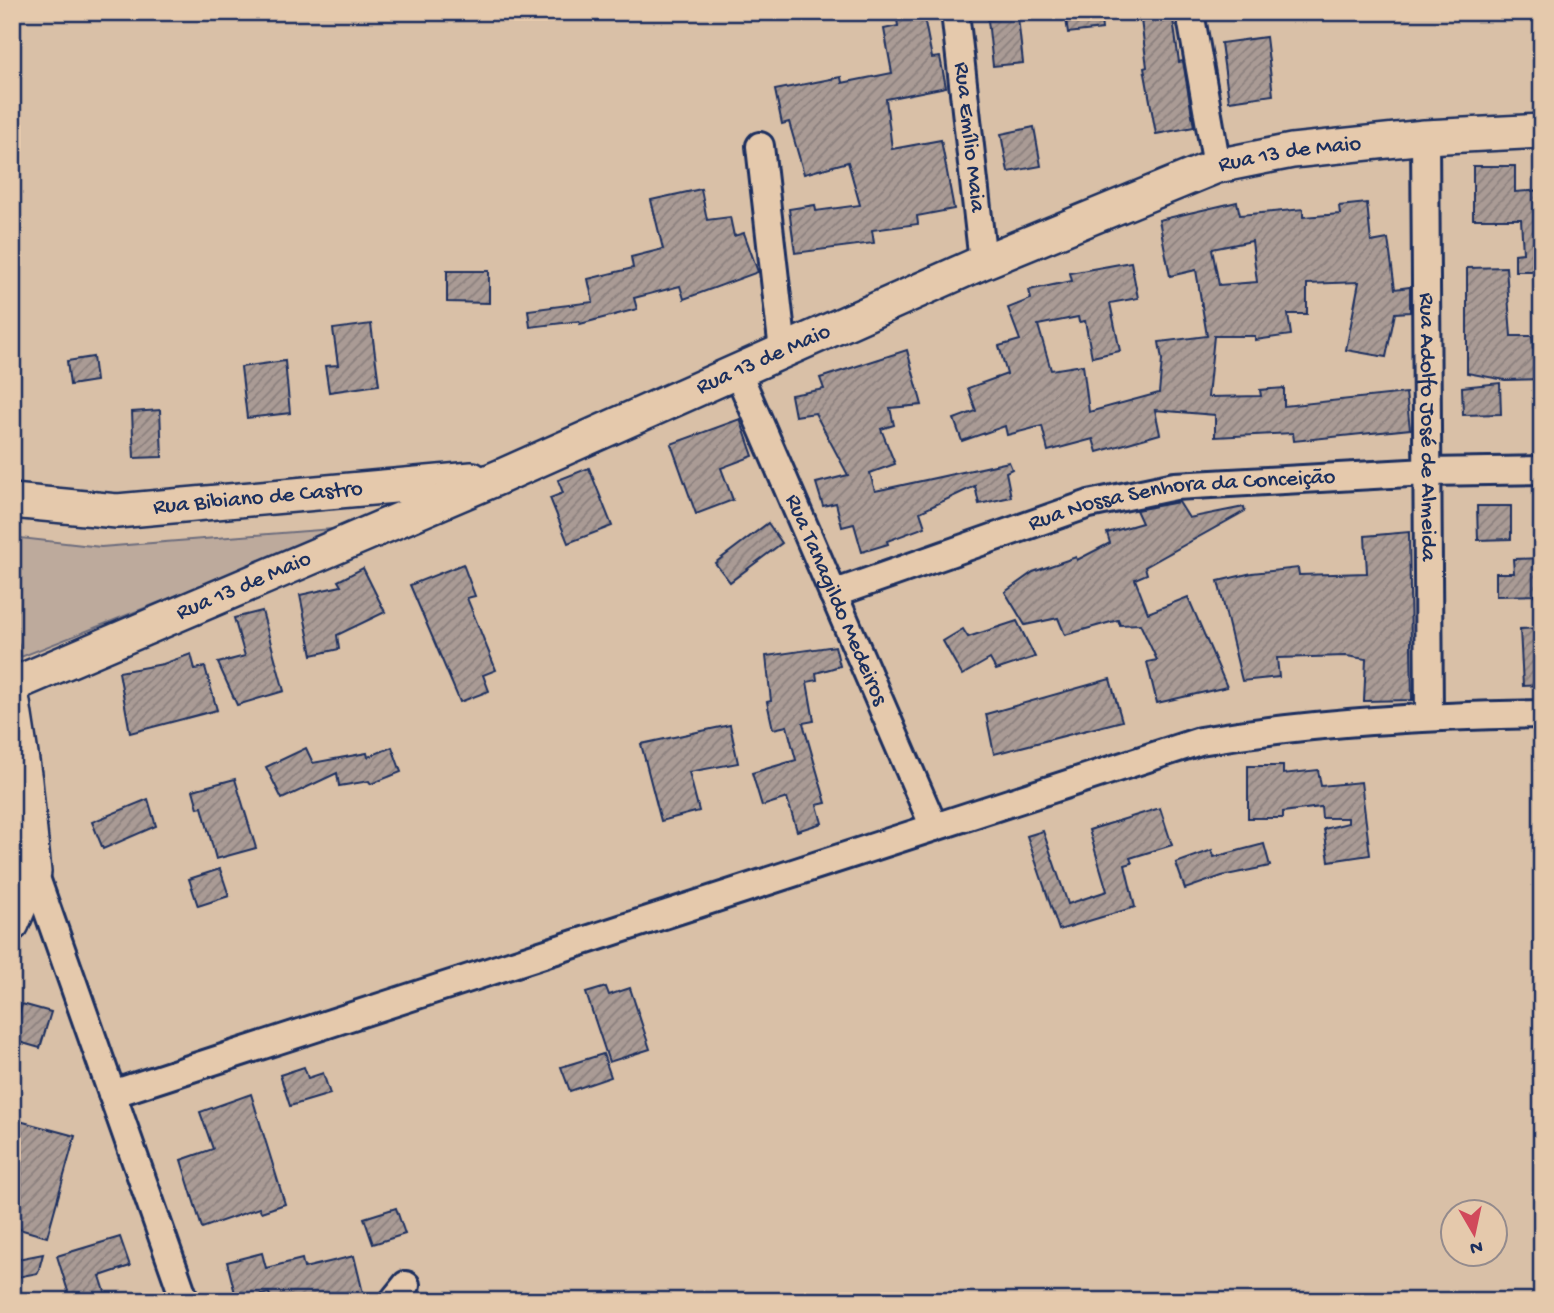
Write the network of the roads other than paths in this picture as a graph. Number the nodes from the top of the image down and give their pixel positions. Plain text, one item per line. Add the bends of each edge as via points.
1 (955, 12) edge
2 (1190, 12) edge
3 (1542, 131) edge
4 (1424, 137) junction
5 (760, 146) dead end
6 (1217, 166) junction
7 (983, 262) junction
8 (783, 351) junction
9 (738, 373) junction
10 (1542, 470) edge
11 (1427, 472) junction
12 (502, 476) junction
13 (12, 501) edge
14 (833, 594) junction
15 (12, 685) edge
16 (12, 696) edge
17 (1542, 714) edge
18 (1429, 716) junction
19 (19, 781) edge
20 (934, 827) junction
21 (34, 872) junction
22 (12, 924) edge
23 (112, 1094) junction
24 (185, 1301) edge

1 - 7 street, Rua Emílio Maia
2 - 6 street
3 - 4 main road, Rua 13 de Maio
4 - 6 main road, Rua 13 de Maio via 1292,151
4 - 11 street, Rua Adolfo José de Almeida
5 - 8 street
6 - 7 main road, Rua 13 de Maio
7 - 8 main road, Rua 13 de Maio
8 - 9 main road, Rua 13 de Maio
9 - 12 main road, Rua 13 de Maio
9 - 14 street, Rua Tanagildo Medeiros
10 - 11 street, Rua Nossa Senhora da Conceição
11 - 14 street, Rua Nossa Senhora da Conceição via 1175,486 1089,505
11 - 18 street, Rua Adolfo José de Almeida
12 - 13 main road, Rua Bibiano de Castro via 117,511
12 - 15 main road, Rua 13 de Maio
14 - 20 street, Rua Tanagildo Medeiros
16 - 19 main road
17 - 18 street
18 - 20 street via 1279,728 1200,741
19 - 21 main road
20 - 23 street
21 - 22 main road
21 - 23 street
23 - 24 street

